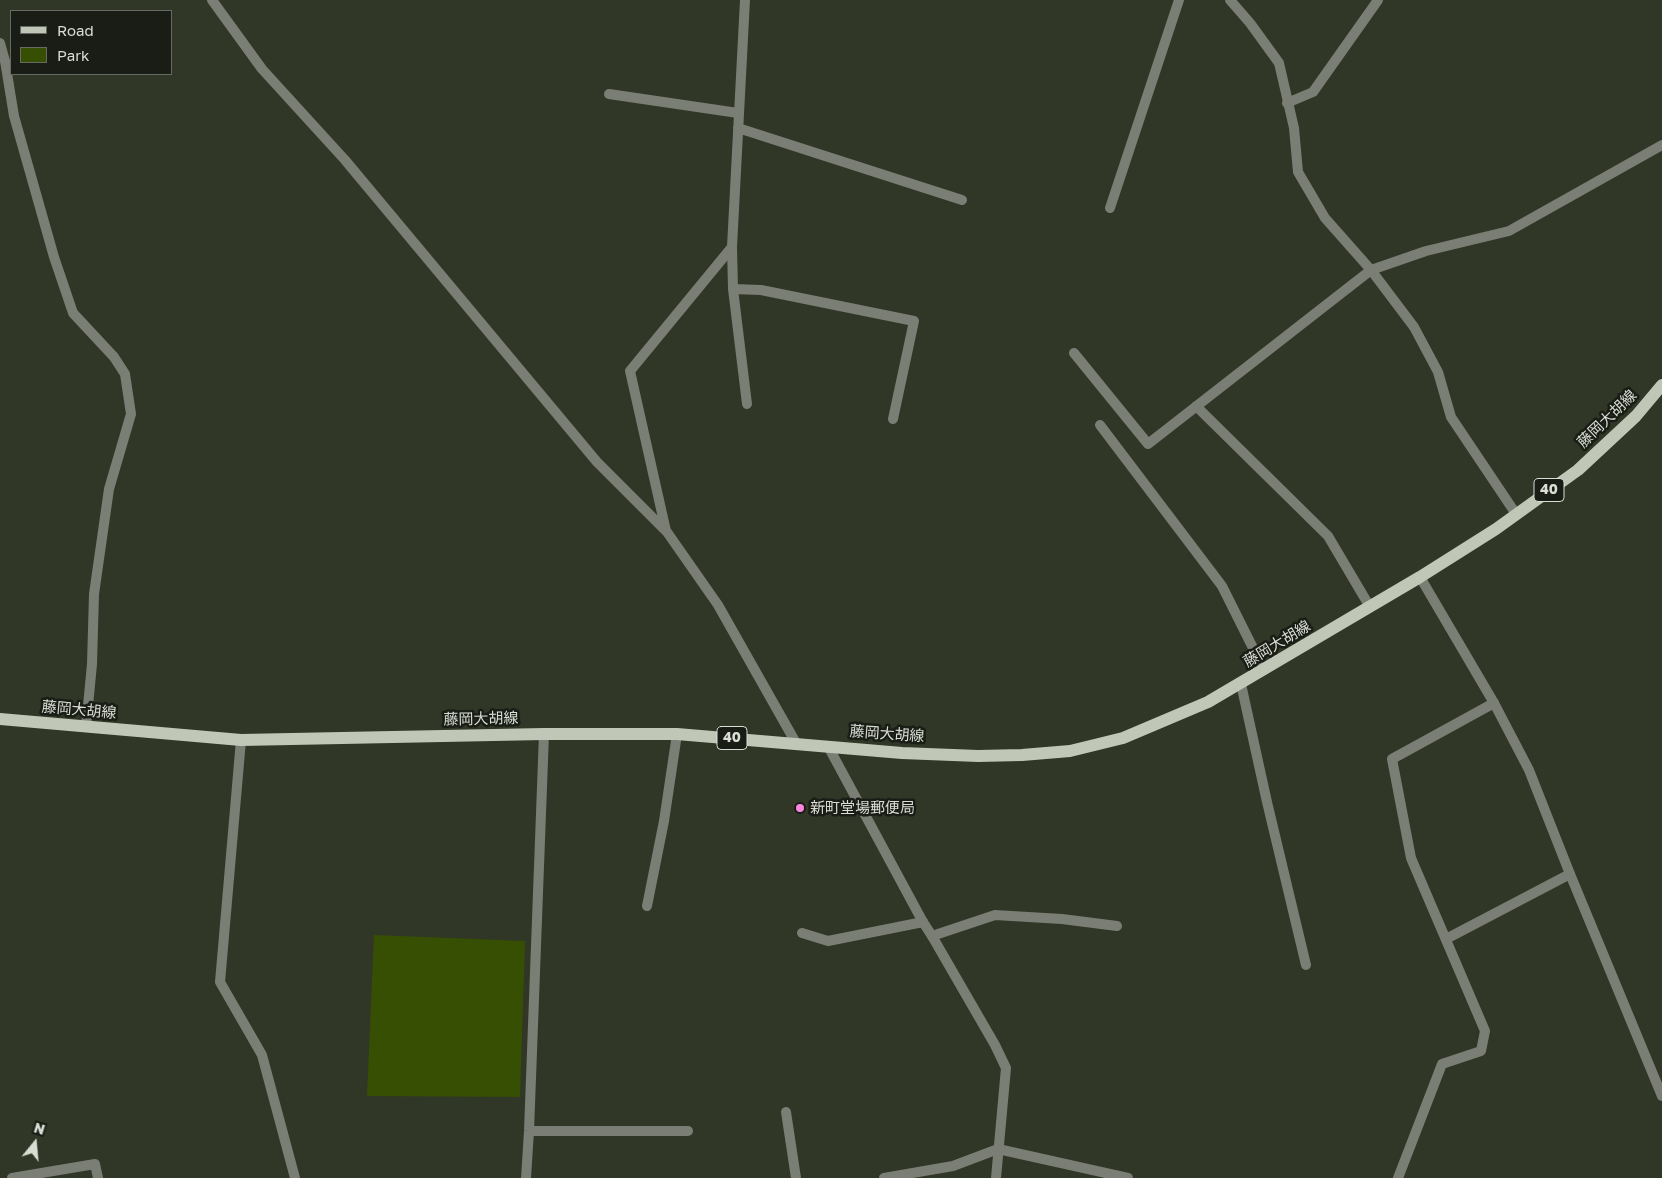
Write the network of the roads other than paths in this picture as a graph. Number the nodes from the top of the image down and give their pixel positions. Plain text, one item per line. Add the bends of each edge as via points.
1 (212, 0) edge
2 (744, 0) edge
3 (1179, 0) edge
4 (1230, 0) edge
5 (1378, 0) edge
6 (0, 43) edge
7 (609, 94) dead end
8 (1287, 103) junction
9 (738, 113) junction
10 (738, 128) junction
11 (1662, 145) edge
12 (962, 200) dead end
13 (1110, 208) dead end
14 (732, 247) junction
15 (1371, 270) junction
16 (733, 288) junction
17 (1074, 353) dead end
18 (1662, 386) edge
19 (747, 404) dead end
20 (1196, 406) junction
21 (892, 419) dead end
22 (1100, 426) dead end
23 (1516, 514) junction
24 (666, 532) junction
25 (1420, 577) junction
26 (1370, 607) junction
27 (1264, 670) junction
28 (1241, 684) junction
29 (1494, 703) junction
30 (0, 719) edge
31 (86, 728) junction
32 (544, 734) junction
33 (677, 734) junction
34 (241, 740) junction
35 (796, 743) junction
36 (828, 746) junction
37 (1570, 874) junction
38 (647, 906) dead end
39 (923, 922) junction
40 (1117, 926) dead end
41 (802, 933) dead end
42 (932, 936) junction
43 (1446, 939) junction
44 (1306, 965) dead end
45 (1662, 1096) edge
46 (786, 1112) dead end
47 (530, 1131) junction
48 (688, 1131) dead end
49 (998, 1149) junction
50 (12, 1178) edge
51 (98, 1178) edge
52 (295, 1178) edge
53 (526, 1178) edge
54 (796, 1178) edge
55 (884, 1178) edge
56 (996, 1178) edge
57 (1128, 1178) edge
58 (1398, 1178) edge

1 - 24 street via 262,69 345,160 597,462
2 - 9 street
3 - 13 street
4 - 8 street via 1279,63
5 - 8 street via 1313,92
6 - 31 street via 14,116 73,313 126,374 131,414 109,489 94,594
7 - 9 street
8 - 15 street via 1294,128 1298,172 1325,218
9 - 10 street
10 - 12 street
10 - 14 street
11 - 15 street via 1509,230 1426,251
14 - 16 street
14 - 24 street via 630,371
15 - 20 street
15 - 23 street via 1414,327 1438,372 1451,417
16 - 19 street
16 - 21 street via 761,290 914,321
17 - 20 street via 1148,444
18 - 23 main road, 藤岡大胡線 / 40 via 1636,416 1578,470
20 - 26 street via 1328,536
22 - 27 street via 1222,586
23 - 25 main road, 藤岡大胡線 / 40
24 - 35 street via 718,605
25 - 26 main road, 藤岡大胡線 / 40
25 - 29 street
26 - 27 main road, 藤岡大胡線 / 40
27 - 28 main road, 藤岡大胡線 / 40
28 - 36 main road, 藤岡大胡線 / 40 via 1208,702 1123,738 1070,751 978,756
28 - 44 street
29 - 37 street via 1529,770
29 - 43 street via 1392,759 1411,858
30 - 31 main road, 藤岡大胡線 / 40
31 - 34 main road, 藤岡大胡線 / 40
32 - 33 main road, 藤岡大胡線 / 40
32 - 34 main road, 藤岡大胡線 / 40
32 - 47 street
33 - 35 main road, 藤岡大胡線 / 40
33 - 38 street
34 - 52 street via 220,982 262,1055
35 - 36 main road, 藤岡大胡線 / 40
36 - 39 street
37 - 43 street
37 - 45 street
39 - 41 street via 828,941
39 - 42 street
40 - 42 street via 995,915
42 - 49 street via 1006,1068
43 - 58 street via 1485,1031 1481,1050 1442,1064
46 - 54 street
47 - 48 street
47 - 53 street
49 - 55 street via 953,1166
49 - 56 street
49 - 57 street
50 - 51 street via 95,1164

